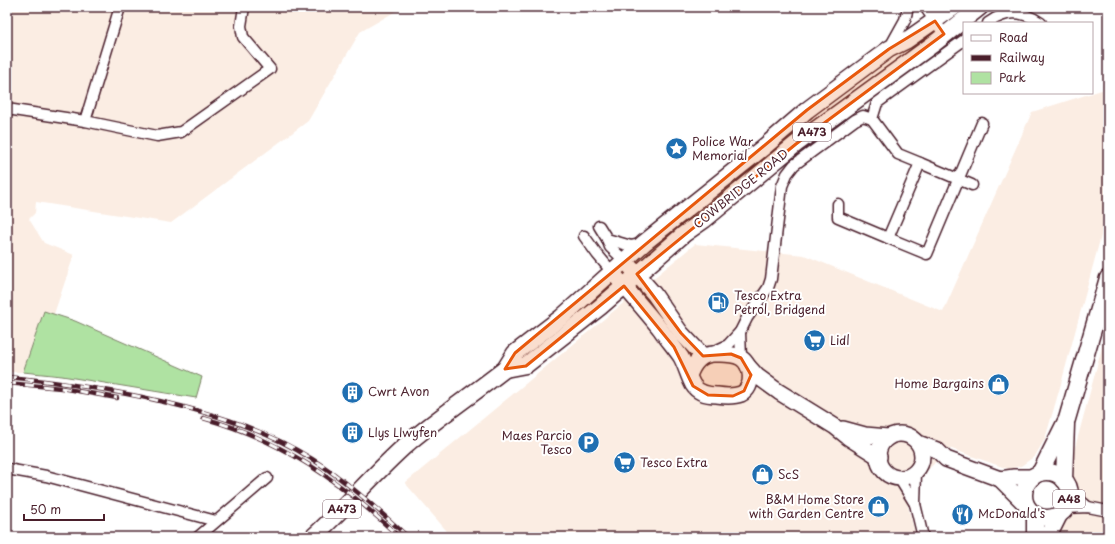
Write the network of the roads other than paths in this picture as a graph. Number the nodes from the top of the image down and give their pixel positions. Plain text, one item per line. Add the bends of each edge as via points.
1 (120, 7) edge
2 (244, 7) edge
3 (908, 7) edge
4 (925, 7) edge
5 (980, 7) edge
6 (946, 18) edge
7 (989, 22) edge
8 (1039, 22) edge
9 (963, 41) edge
10 (889, 49) junction
11 (7, 109) edge
12 (872, 118) junction
13 (85, 121) junction
14 (982, 123) dead end
15 (920, 163) junction
16 (958, 180) junction
17 (972, 185) dead end
18 (838, 204) dead end
19 (599, 226) dead end
20 (584, 236) dead end
21 (888, 238) junction
22 (607, 239) junction
23 (644, 243) junction
24 (625, 261) junction
25 (612, 272) junction
26 (637, 274) junction
27 (1108, 278) edge
28 (624, 286) junction
29 (740, 332) junction
30 (706, 355) junction
31 (745, 362) junction
32 (505, 369) junction
33 (689, 376) junction
34 (744, 391) junction
35 (779, 392) junction
36 (1067, 419) junction
37 (834, 426) junction
38 (888, 437) junction
39 (918, 443) junction
40 (878, 457) junction
41 (946, 459) junction
42 (7, 469) edge
43 (918, 470) junction
44 (1036, 475) junction
45 (266, 478) dead end
46 (899, 478) junction
47 (1000, 479) junction
48 (1065, 499) junction
49 (915, 504) junction
50 (1088, 507) junction
51 (1030, 510) junction
52 (1108, 510) edge
53 (216, 521) junction
54 (198, 537) edge
55 (313, 537) edge
56 (923, 537) edge
57 (1035, 537) edge
58 (1048, 537) edge

1 - 13 street
2 - 13 street via 241,26 243,37 270,69 181,132 157,136
3 - 10 street via 905,20
4 - 6 street
5 - 6 main road, COWBRIDGE ROAD / A473
6 - 10 main road, COWBRIDGE ROAD / A473
6 - 26 main road, COWBRIDGE ROAD / A473
7 - 8 street via 998,16 1022,14
9 - 12 street via 877,103
10 - 23 main road, COWBRIDGE ROAD / A473 via 807,110
11 - 13 street
12 - 15 street via 898,154
12 - 29 street via 863,116 855,120 794,165 787,174 782,186 771,279
14 - 16 street
15 - 16 street
15 - 21 street
16 - 17 street
16 - 21 street via 927,254
18 - 21 street via 838,217
19 - 22 street
20 - 25 street
22 - 23 street via 631,246
22 - 24 street via 610,247
23 - 24 main road, COWBRIDGE ROAD / A473
24 - 25 main road, COWBRIDGE ROAD / A473
24 - 26 street
25 - 28 street
25 - 32 main road, COWBRIDGE ROAD / A473 via 562,317 515,353
26 - 28 main road, COWBRIDGE ROAD / A473
26 - 30 street via 681,333
27 - 36 main road, A48
28 - 32 main road, COWBRIDGE ROAD / A473 via 526,365
28 - 33 street via 674,347
29 - 30 street via 728,345
29 - 31 street
30 - 31 street via 731,354
30 - 33 street via 696,361
31 - 34 street via 751,374 750,382
31 - 35 street via 757,376
32 - 55 main road, COWBRIDGE ROAD / A473 via 409,443
33 - 34 street via 693,386 708,395 733,396
34 - 35 street via 760,389
35 - 37 street
36 - 44 main road, A48
36 - 48 main road, A48
37 - 38 street via 865,435
37 - 40 street
38 - 39 street via 908,435
38 - 40 street via 882,444
39 - 41 street via 938,450
39 - 43 street via 922,451
40 - 46 street via 883,470
41 - 43 street via 935,460
41 - 47 street
42 - 53 street via 46,476
43 - 46 street
43 - 49 street
44 - 47 street
44 - 48 main road, A48 via 1050,472 1058,475
44 - 51 main road, A48 via 1027,484 1024,492
45 - 53 street
46 - 49 street
47 - 51 street
48 - 50 street
48 - 50 street
48 - 51 main road, A48 via 1051,518 1044,518
48 - 58 main road, A48
49 - 56 street
50 - 52 street
51 - 57 main road, A48
53 - 54 street

